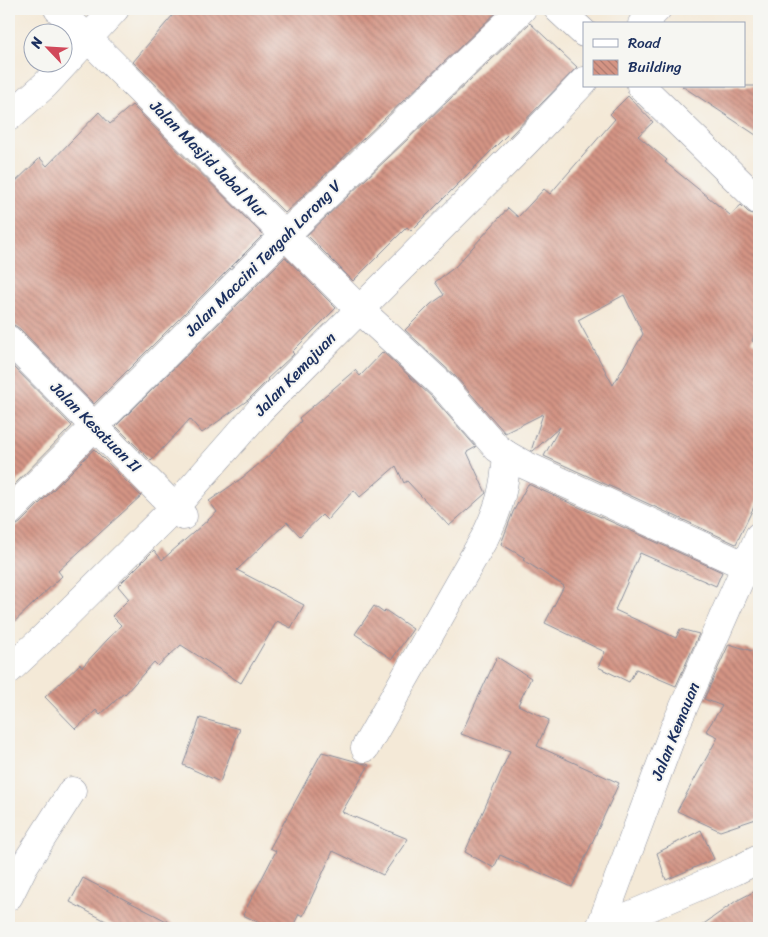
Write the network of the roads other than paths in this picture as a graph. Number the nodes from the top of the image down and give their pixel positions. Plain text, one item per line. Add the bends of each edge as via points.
1 (58, 9) edge
2 (115, 9) edge
3 (522, 9) edge
4 (558, 9) edge
5 (657, 9) edge
6 (644, 22) edge
7 (583, 32) edge
8 (88, 38) junction
9 (583, 83) edge
10 (643, 88) edge
11 (9, 117) edge
12 (759, 201) edge
13 (285, 235) junction
14 (359, 309) junction
15 (9, 340) edge
16 (94, 426) junction
17 (507, 455) junction
18 (179, 511) junction
19 (9, 512) edge
20 (759, 536) edge
21 (746, 566) junction
22 (9, 670) edge
23 (365, 748) dead end
24 (72, 791) dead end
25 (759, 859) edge
26 (9, 896) edge
27 (600, 928) edge

1 - 8 street, Jalan Masjid Jabal Nur
2 - 8 street
3 - 13 street, Jalan Maccini Tengah Lorong V
4 - 7 street
5 - 6 street
8 - 11 street via 45,85
8 - 13 street, Jalan Masjid Jabal Nur
9 - 14 street, Jalan Kemajuan
10 - 12 street
13 - 14 street, Jalan Masjid Jabal Nur
13 - 16 street, Jalan Maccini Tengah Lorong V
14 - 17 street, Jalan Masjid Jabal Nur via 444,387 497,448
14 - 18 street, Jalan Kemajuan via 260,410
15 - 16 street, Jalan Kesatuan II
16 - 18 street, Jalan Kesatuan II
16 - 19 street, Jalan Maccini Tengah Lorong V
17 - 21 street, Jalan Masjid Jabal Nur
17 - 23 street via 505,485 495,516
18 - 22 street, Jalan Kemajuan
20 - 21 street, Jalan Kemauan
21 - 27 street, Jalan Kemauan via 674,729
24 - 26 street via 28,859
25 - 27 street

